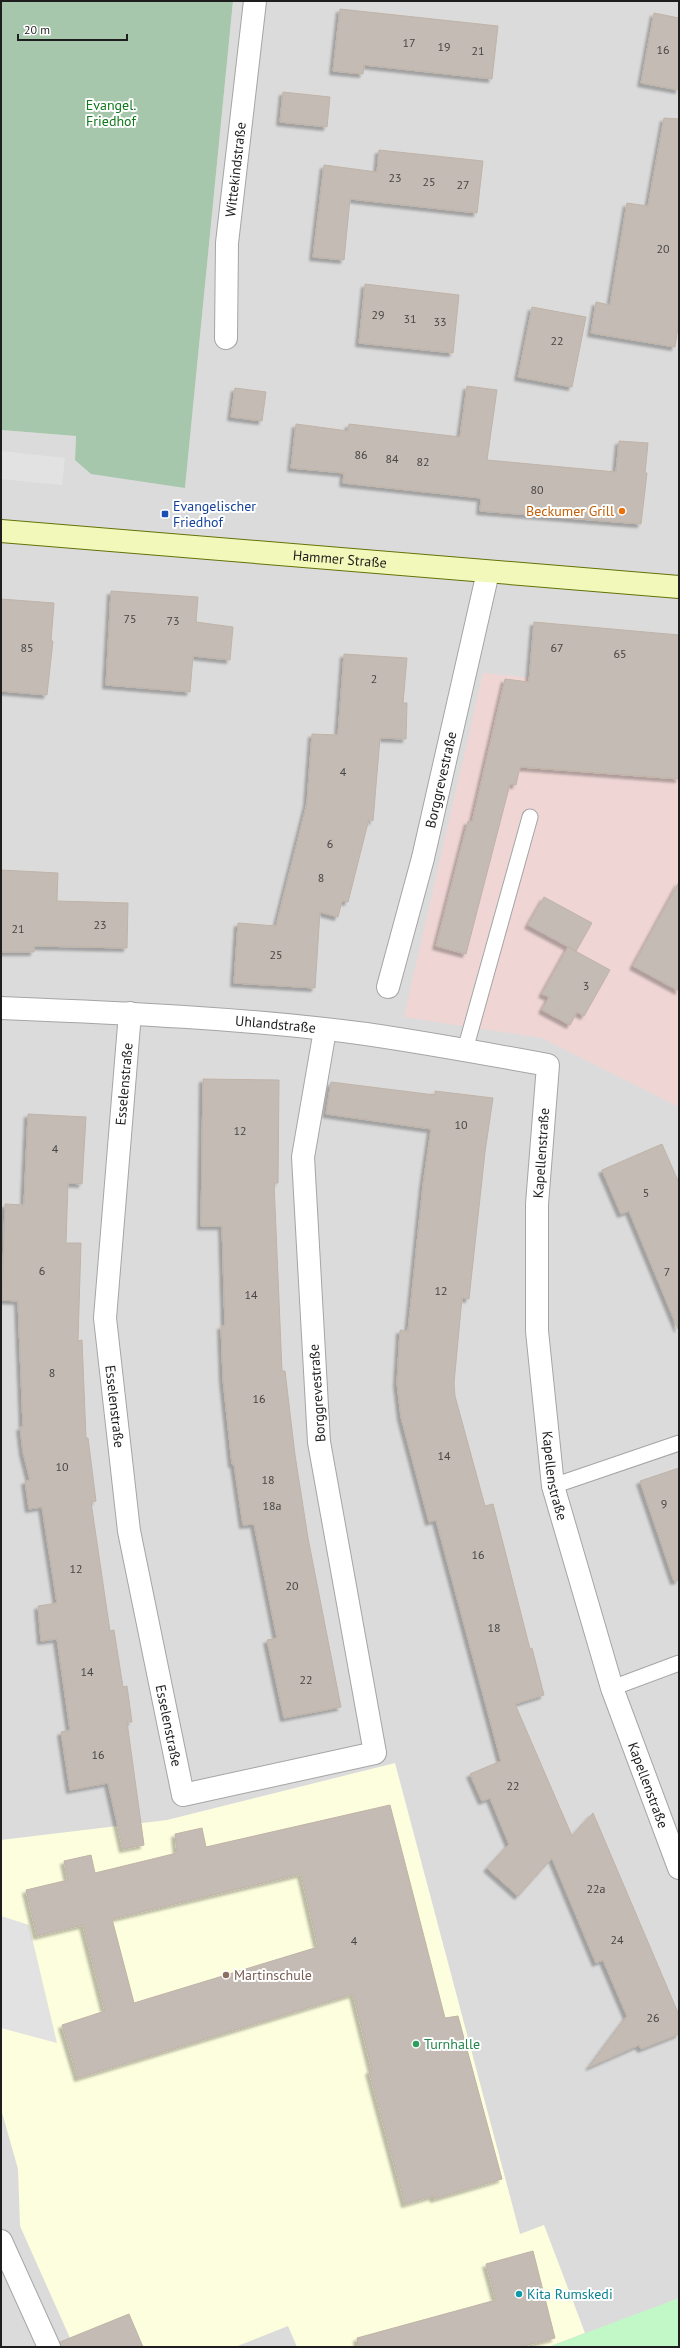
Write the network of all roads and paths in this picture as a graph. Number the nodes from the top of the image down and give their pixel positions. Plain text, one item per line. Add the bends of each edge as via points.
1 (255, 1) edge
2 (226, 338) dead end
3 (1, 531) edge
4 (488, 572) junction
5 (679, 587) edge
6 (530, 817) dead end
7 (388, 987) dead end
8 (1, 1008) edge
9 (130, 1013) junction
10 (326, 1030) junction
11 (465, 1050) junction
12 (548, 1065) joint
13 (679, 1443) edge
14 (553, 1486) junction
15 (679, 1663) edge
16 (612, 1688) junction
17 (375, 1753) joint
18 (679, 1868) edge
19 (1, 2241) edge
20 (49, 2347) edge

1 - 2 street, Wittekindstraße via 227,243
3 - 4 main road, Hammer Straße
4 - 5 main road, Hammer Straße
4 - 7 street, Borggrevestraße via 423,858
6 - 11 lane
8 - 9 street, Uhlandstraße
9 - 10 street, Uhlandstraße
9 - 17 street, Esselenstraße via 105,1318 129,1531 183,1795
10 - 11 street, Uhlandstraße
10 - 17 street, Borggrevestraße via 303,1157 319,1442
11 - 12 street, Uhlandstraße
12 - 14 street, Kapellenstraße via 538,1204 537,1331
13 - 14 lane
14 - 16 street, Kapellenstraße
15 - 16 lane
16 - 18 street, Kapellenstraße
19 - 20 street

